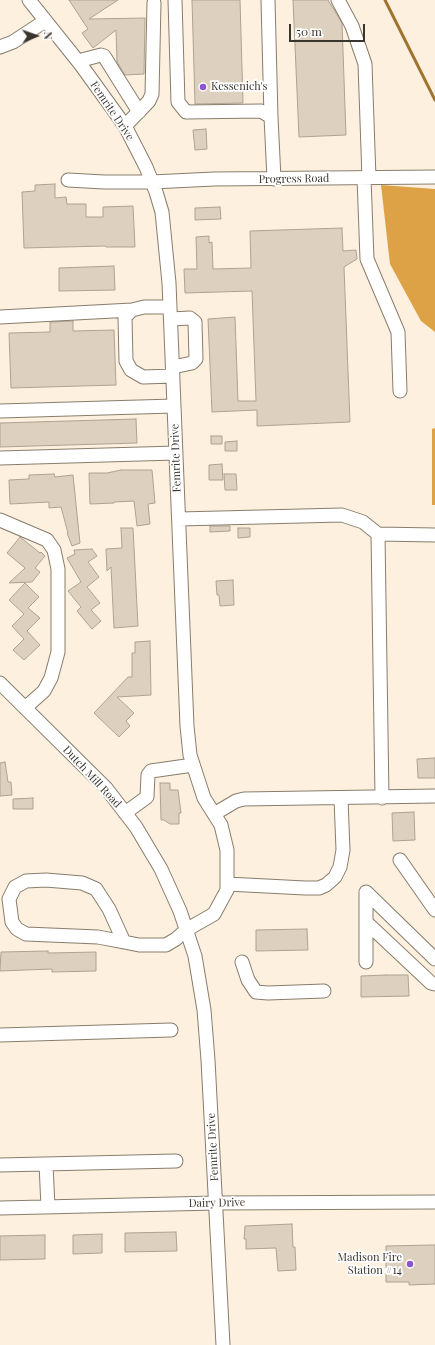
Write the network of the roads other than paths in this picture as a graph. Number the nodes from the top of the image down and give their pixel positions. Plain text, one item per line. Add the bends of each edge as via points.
1 (29, 0) edge
2 (175, 0) edge
3 (268, 0) edge
4 (338, 0) edge
5 (154, 3) dead end
6 (45, 21) junction
7 (0, 47) edge
8 (78, 62) junction
9 (139, 112) junction
10 (271, 117) junction
11 (124, 126) junction
12 (435, 177) edge
13 (366, 178) junction
14 (274, 179) junction
15 (68, 180) dead end
16 (152, 182) junction
17 (132, 310) junction
18 (171, 313) junction
19 (0, 317) edge
20 (173, 371) junction
21 (400, 391) dead end
22 (174, 406) junction
23 (0, 411) edge
24 (176, 453) junction
25 (0, 458) edge
26 (179, 519) junction
27 (0, 520) edge
28 (378, 534) junction
29 (435, 535) edge
30 (0, 683) edge
31 (25, 708) junction
32 (193, 765) junction
33 (435, 796) edge
34 (382, 798) junction
35 (341, 799) junction
36 (126, 813) junction
37 (214, 814) junction
38 (400, 860) dead end
39 (227, 884) junction
40 (435, 910) edge
41 (366, 922) junction
42 (186, 930) junction
43 (124, 942) junction
44 (435, 959) edge
45 (242, 962) dead end
46 (366, 962) dead end
47 (198, 973) joint
48 (435, 984) edge
49 (324, 991) dead end
50 (171, 1030) dead end
51 (0, 1035) edge
52 (176, 1161) dead end
53 (46, 1164) junction
54 (0, 1165) edge
55 (435, 1202) edge
56 (216, 1203) junction
57 (48, 1207) junction
58 (0, 1208) edge
59 (224, 1345) edge

1 - 6 street, Femrite Drive
2 - 10 street via 178,102 186,112 262,111
3 - 10 street
4 - 13 street via 352,26 365,64
5 - 9 street via 152,94
6 - 7 street via 13,42
6 - 8 street, Femrite Drive
8 - 9 street via 104,56
8 - 11 street, Femrite Drive
9 - 11 street
10 - 14 street
11 - 16 street, Femrite Drive
12 - 13 street, Progress Road
13 - 14 street, Progress Road
13 - 21 street via 367,259 398,332
14 - 16 street, Progress Road
15 - 16 street, Progress Road
16 - 18 street, Femrite Drive via 162,212 166,239
17 - 18 street via 144,307
17 - 19 street
17 - 20 street via 125,317 126,361 131,370 143,377
18 - 20 street, Femrite Drive
18 - 20 street via 195,322 196,360
20 - 22 street, Femrite Drive
22 - 23 street
22 - 24 street, Femrite Drive
24 - 25 street
24 - 26 street, Femrite Drive
26 - 28 street via 342,514 363,522
26 - 32 street, Femrite Drive via 187,726
27 - 31 street via 47,540 54,550 58,569 58,652 51,678 44,691
28 - 29 street
28 - 34 street
30 - 31 street, Dutch Mill Road
31 - 36 street, Dutch Mill Road via 106,788
32 - 36 street via 151,771 148,775 148,797
32 - 37 street, Femrite Drive via 204,798
33 - 34 street
34 - 35 street
35 - 37 street via 244,799
35 - 39 street via 343,850 340,867 335,877 326,885 305,888
36 - 42 street, Dutch Mill Road via 161,869
37 - 39 street, Femrite Drive via 221,825 227,850
38 - 40 street
39 - 42 street, Femrite Drive via 227,890 214,914
41 - 44 street via 366,892
41 - 46 street
41 - 48 street
42 - 43 street, Femrite Drive via 166,945
42 - 47 street, Dutch Mill Road
43 - 43 street, Femrite Drive via 98,937 26,934 17,929 12,922 9,899 15,886 26,881 82,883 96,889 110,909
45 - 49 street via 248,980 256,992
47 - 56 street, Femrite Drive via 208,1060
50 - 51 street
52 - 53 street
53 - 54 street
53 - 57 street
55 - 56 street, Dairy Drive
56 - 57 street, Dairy Drive
56 - 59 street, Femrite Drive
57 - 58 street, Dairy Drive

